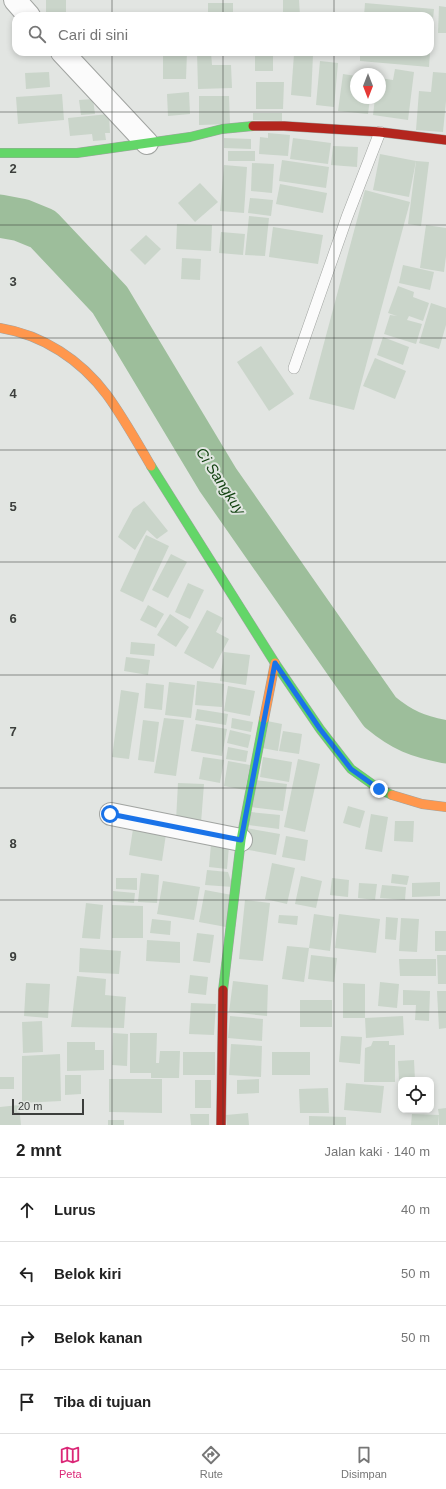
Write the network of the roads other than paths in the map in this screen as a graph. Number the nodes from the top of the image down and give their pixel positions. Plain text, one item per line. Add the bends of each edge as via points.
1 (15, 0) edge
2 (26, 12) edge
3 (66, 56) edge
4 (380, 132) junction
5 (446, 140) edge
6 (147, 143) junction
7 (0, 153) edge
8 (0, 328) edge
9 (294, 368) dead end
10 (275, 663) junction
11 (446, 807) edge
12 (110, 814) dead end
13 (241, 840) junction
14 (221, 1125) edge

1 - 2 street
3 - 6 street
4 - 5 street
4 - 6 street via 253,126
4 - 9 lane
6 - 7 street via 77,153
8 - 10 street via 39,339 62,353 83,369 107,395
10 - 11 street via 351,769 379,789 398,797
10 - 13 street
12 - 13 street
13 - 14 street via 223,986

